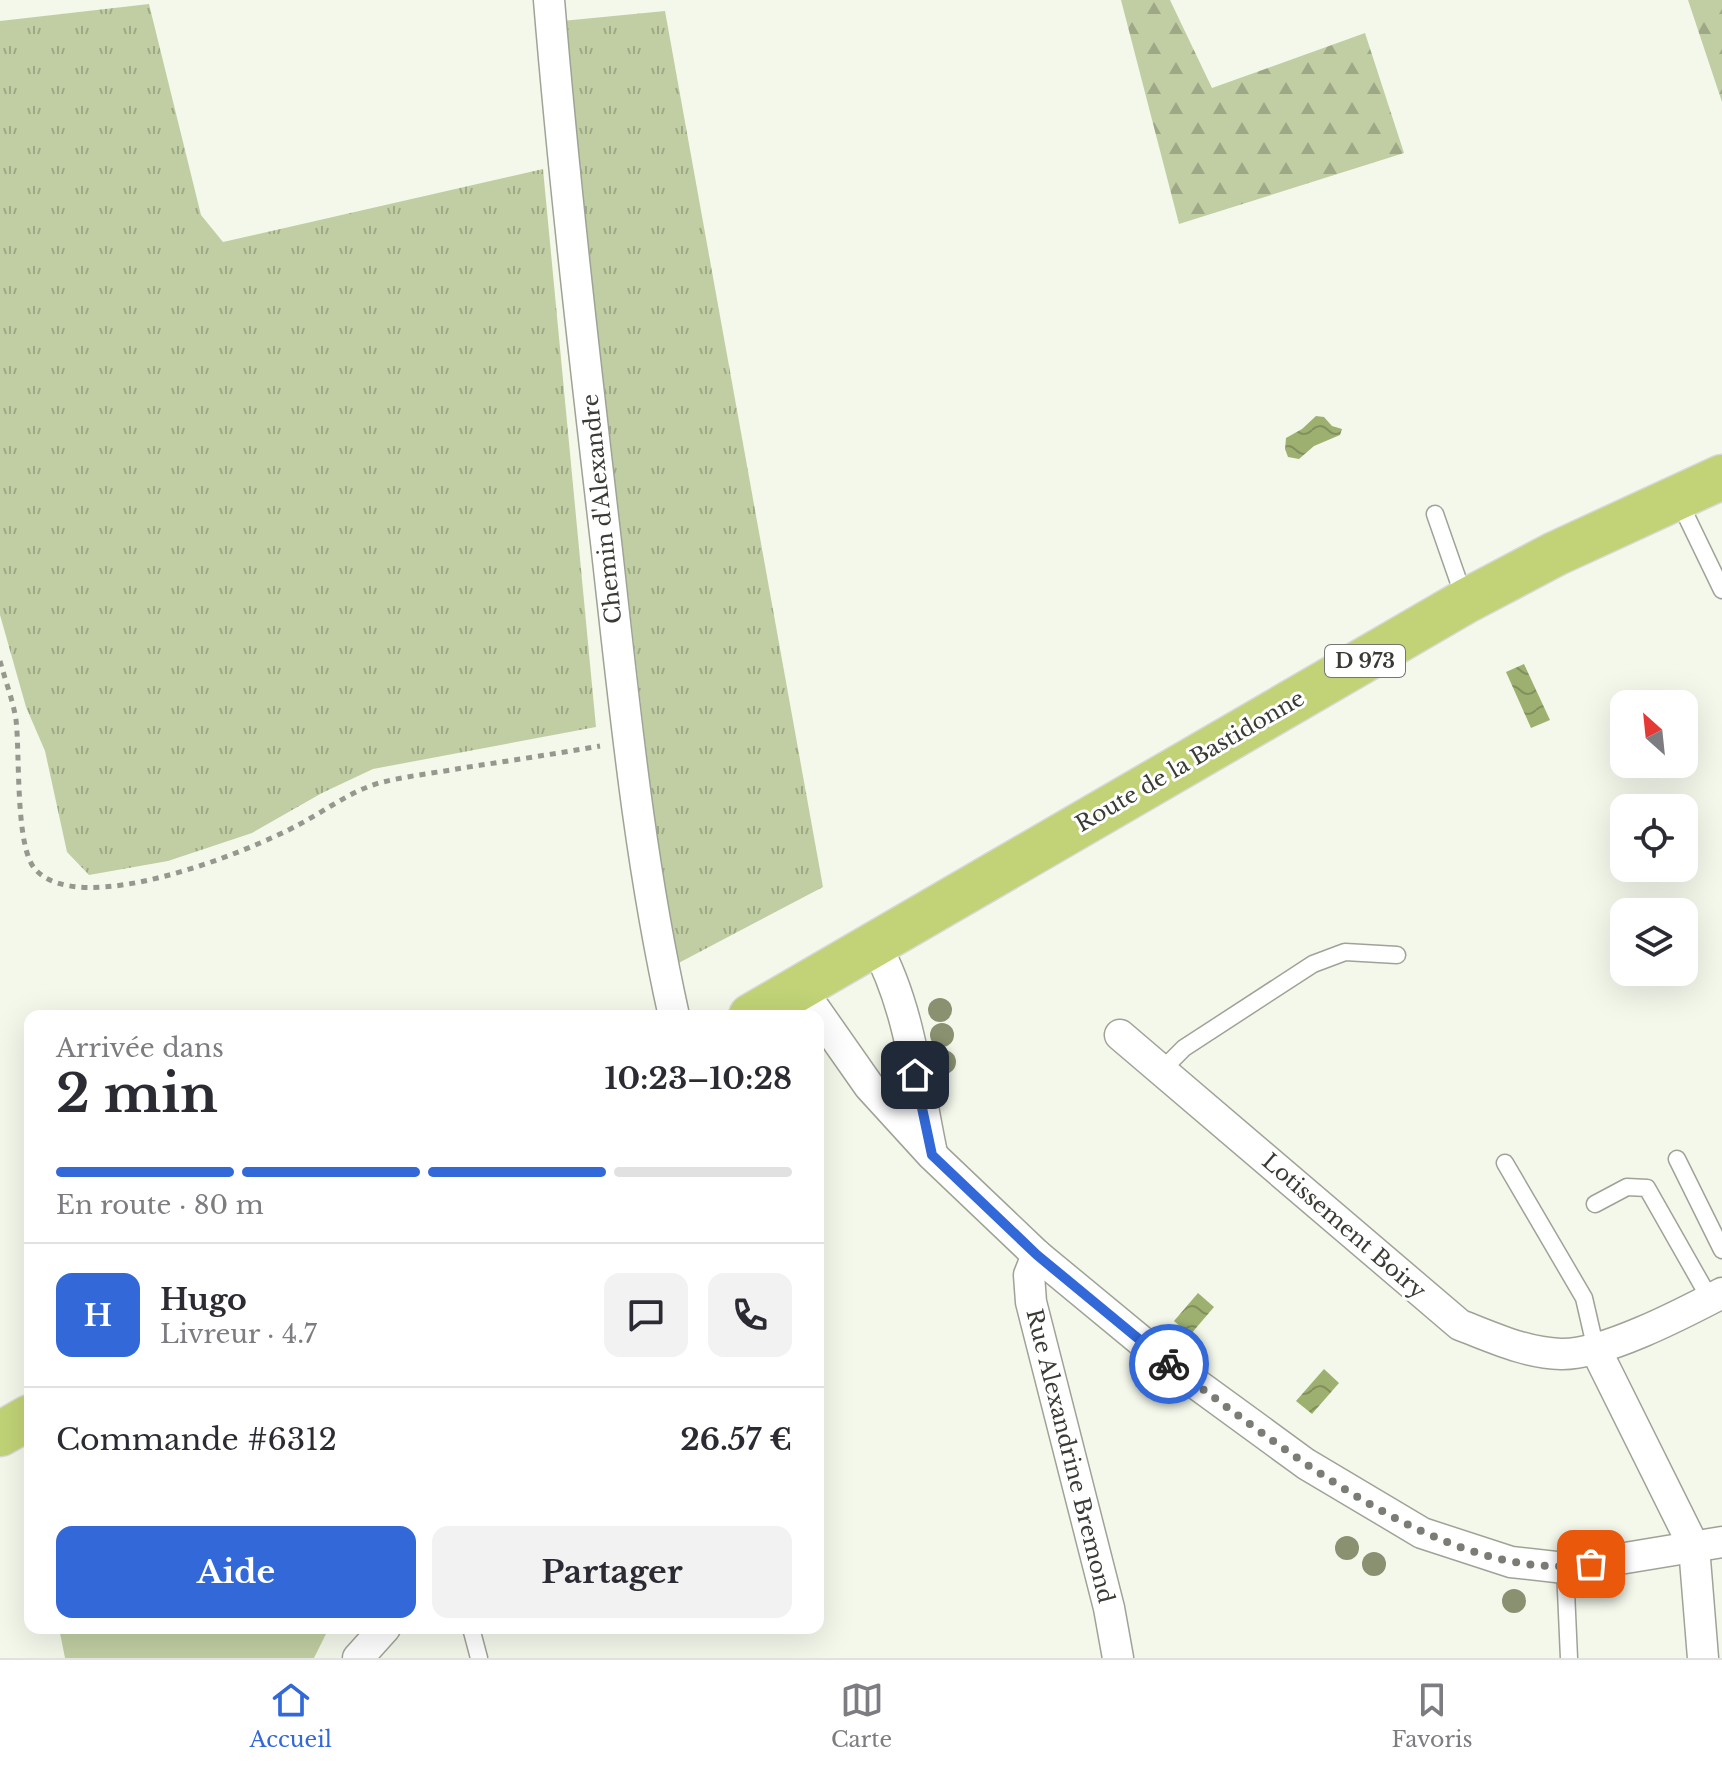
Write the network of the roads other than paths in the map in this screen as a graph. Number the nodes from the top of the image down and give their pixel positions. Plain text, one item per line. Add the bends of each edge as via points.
1 (549, 0) edge
2 (1722, 477) edge
3 (1677, 497) junction
4 (1435, 514) dead end
5 (1722, 590) edge
6 (1466, 601) junction
7 (875, 944) junction
8 (1397, 955) dead end
9 (801, 989) junction
10 (673, 1010) edge
11 (762, 1010) edge
12 (815, 1010) edge
13 (824, 1023) edge
14 (1120, 1035) dead end
15 (1162, 1070) junction
16 (932, 1155) junction
17 (1677, 1159) dead end
18 (1505, 1163) dead end
19 (1595, 1204) dead end
20 (1722, 1250) edge
21 (1037, 1255) junction
22 (1716, 1296) edge
23 (1596, 1350) junction
24 (24, 1420) edge
25 (0, 1434) edge
26 (1708, 1545) edge
27 (1565, 1568) junction
28 (380, 1634) edge
29 (473, 1634) edge
30 (358, 1658) edge
31 (479, 1658) edge
32 (1118, 1658) edge
33 (1569, 1658) edge
34 (1703, 1658) edge

1 - 10 street, Chemin d'Alexandre via 561,149 629,742
2 - 3 main road, Route de la Bastidonne / D 973
3 - 5 lane
3 - 6 main road, Route de la Bastidonne / D 973
4 - 6 lane
6 - 7 main road, Route de la Bastidonne / D 973
7 - 9 main road, Route de la Bastidonne / D 973
7 - 16 street via 902,1007
8 - 15 lane via 1345,952 1313,964 1184,1048
9 - 11 main road, Route de la Bastidonne / D 973
9 - 12 street
13 - 16 street via 861,1077
14 - 15 street, Lotissement Boiry
15 - 23 street, Lotissement Boiry via 1460,1325 1524,1349 1561,1354
16 - 21 street
17 - 20 lane
18 - 23 lane via 1584,1298
19 - 22 lane via 1627,1187 1647,1188
21 - 27 street via 1169,1364 1306,1464 1422,1533 1511,1562
21 - 32 street, Rue Alexandrine Bremond via 1029,1275 1031,1302
22 - 23 street, Lotissement Boiry
23 - 26 street
24 - 25 main road
26 - 27 street
26 - 34 street
27 - 33 lane
28 - 30 street
29 - 31 lane

